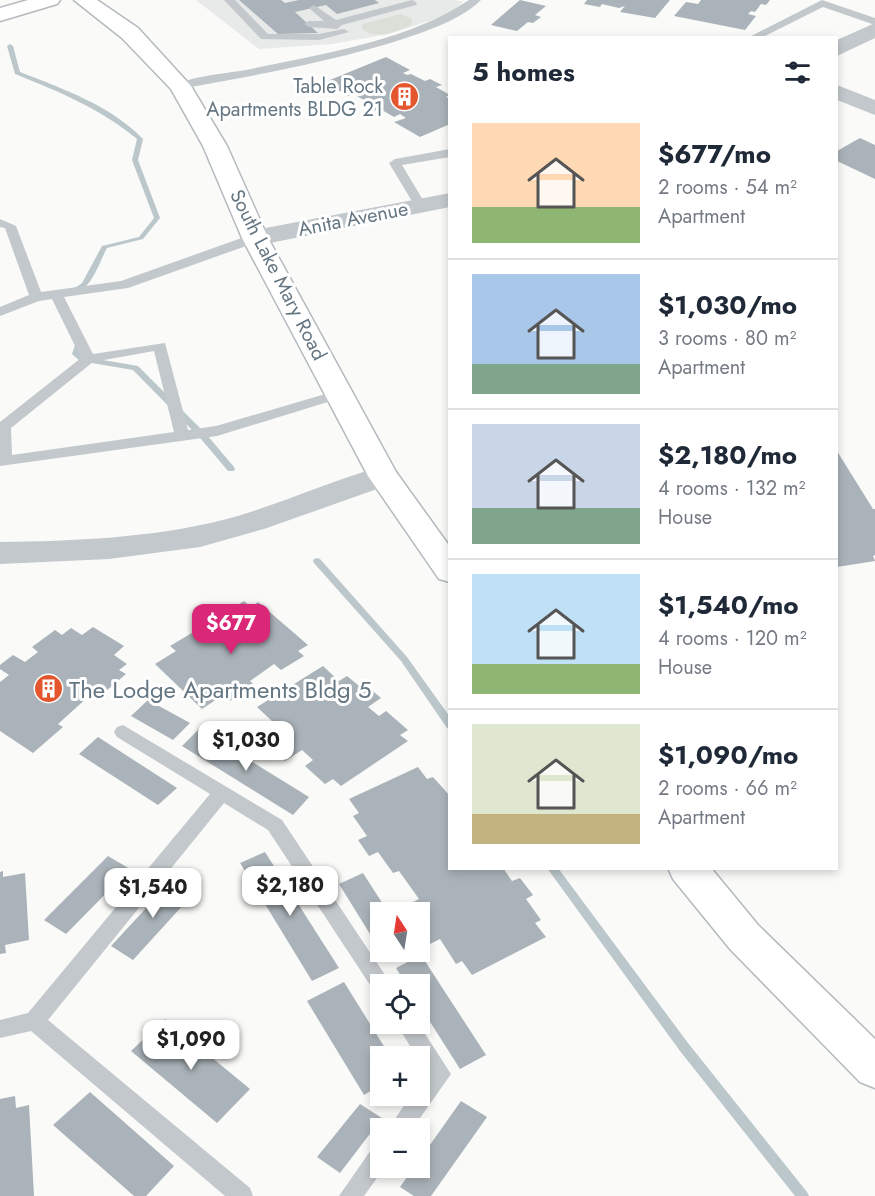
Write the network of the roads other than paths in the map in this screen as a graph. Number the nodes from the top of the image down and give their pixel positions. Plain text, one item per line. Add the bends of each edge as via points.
1 (50, 0) edge
2 (84, 0) edge
3 (476, 0) edge
4 (239, 6) edge
5 (314, 8) dead end
6 (422, 10) edge
7 (0, 15) edge
8 (875, 22) edge
9 (309, 24) dead end
10 (334, 24) junction
11 (255, 26) junction
12 (268, 26) dead end
13 (875, 29) edge
14 (344, 32) junction
15 (756, 36) edge
16 (361, 46) junction
17 (838, 48) edge
18 (180, 86) junction
19 (838, 92) edge
20 (875, 108) edge
21 (448, 153) edge
22 (448, 200) edge
23 (420, 205) junction
24 (0, 223) edge
25 (255, 238) junction
26 (56, 294) junction
27 (36, 297) junction
28 (0, 312) edge
29 (89, 359) junction
30 (339, 394) junction
31 (182, 436) junction
32 (2, 460) edge
33 (383, 476) junction
34 (0, 553) edge
35 (448, 568) edge
36 (123, 732) dead end
37 (222, 793) junction
38 (689, 870) edge
39 (374, 974) edge
40 (34, 1021) junction
41 (0, 1029) edge
42 (413, 1034) edge
43 (875, 1068) edge
44 (407, 1118) edge
45 (370, 1169) edge
46 (242, 1196) edge
47 (350, 1196) edge

1 - 7 main road
2 - 18 main road, South Lake Mary Road via 130,33
3 - 6 lane
4 - 11 lane
5 - 10 lane
6 - 10 lane
6 - 16 lane
8 - 15 lane via 822,3
9 - 10 lane
10 - 14 lane
11 - 12 lane
11 - 14 lane via 265,37 319,37
13 - 17 street
14 - 16 lane
16 - 18 lane
18 - 25 main road, South Lake Mary Road via 215,146
19 - 20 street
21 - 23 lane via 395,163
22 - 23 street, Anita Avenue
23 - 25 street, Anita Avenue
24 - 27 lane via 10,226
25 - 26 lane via 123,285
25 - 30 main road, South Lake Mary Road
26 - 27 lane
26 - 29 lane
27 - 28 lane
29 - 31 lane via 160,346
29 - 32 lane via 4,426
30 - 31 lane via 217,431
30 - 33 main road, South Lake Mary Road
31 - 32 lane
33 - 34 street via 250,522 175,541 80,551
33 - 35 main road, South Lake Mary Road
36 - 37 lane
37 - 39 lane via 275,825
37 - 40 lane
38 - 43 main road via 744,937
40 - 41 lane
40 - 46 lane
42 - 44 lane via 440,1074
45 - 47 lane

